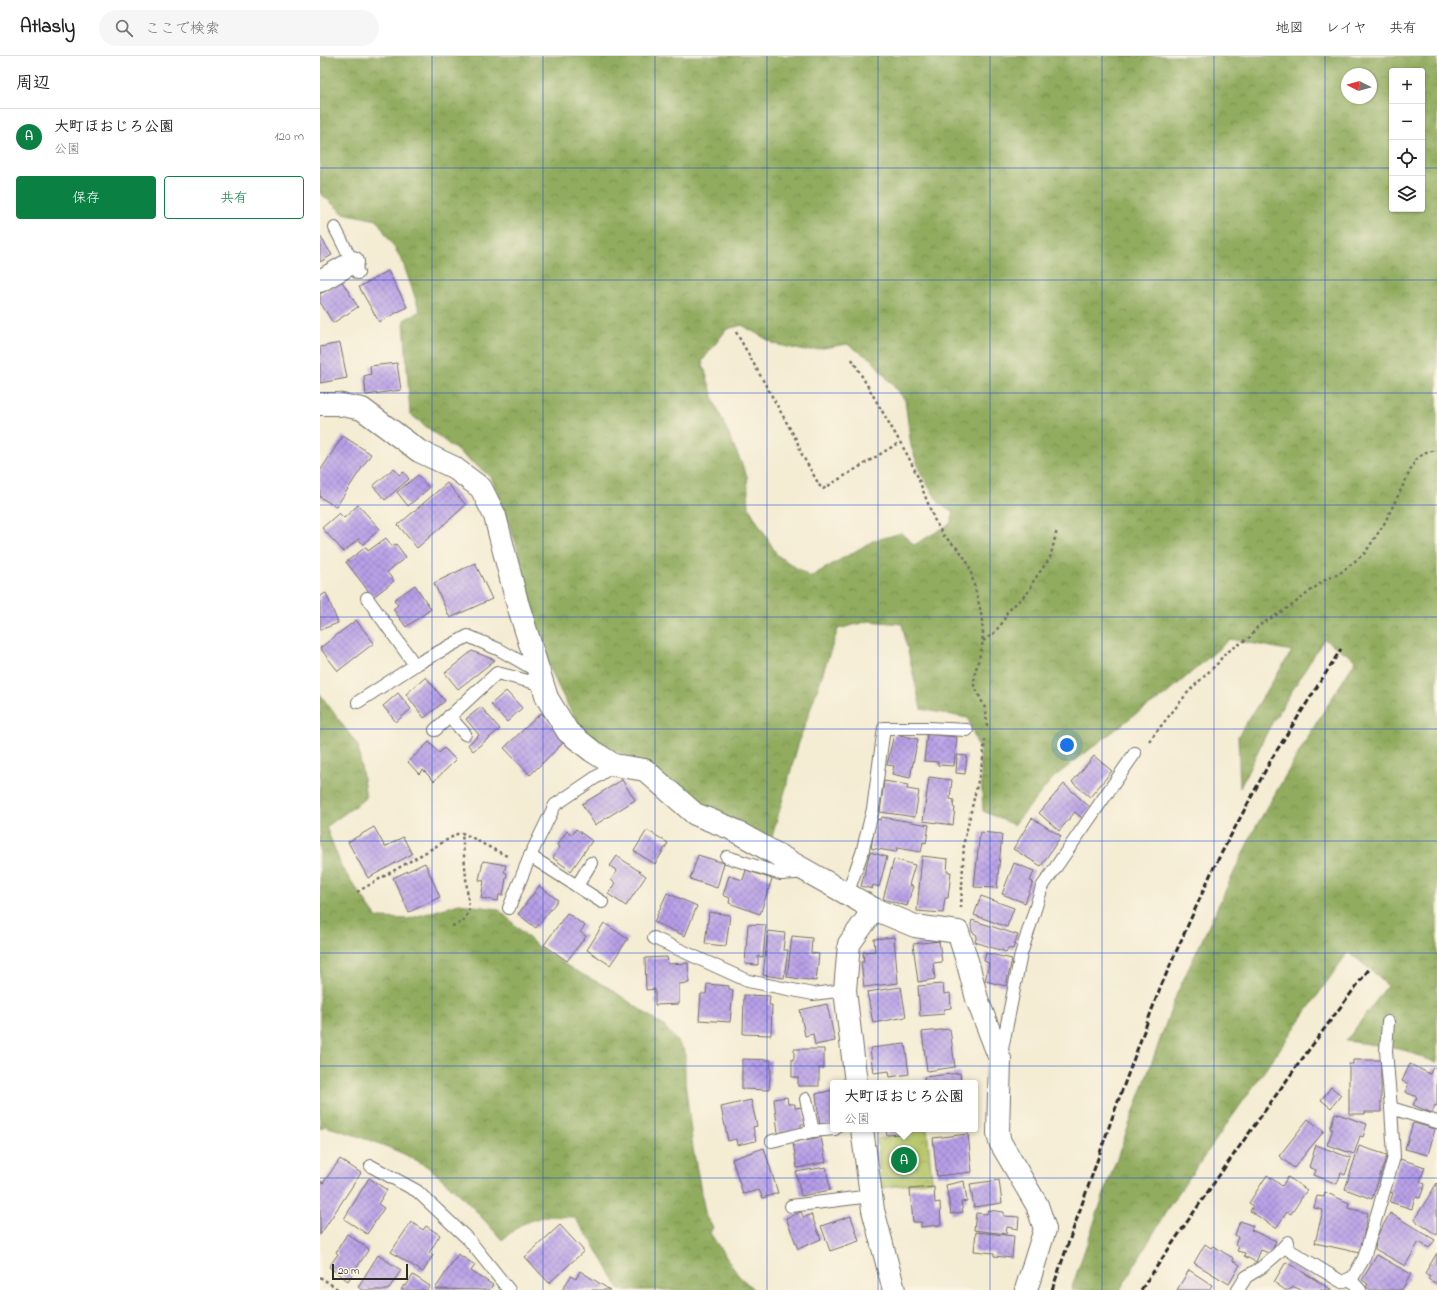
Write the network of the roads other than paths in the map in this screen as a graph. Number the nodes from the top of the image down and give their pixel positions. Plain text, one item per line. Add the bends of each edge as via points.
1 (335, 228) dead end
2 (356, 268) joint
3 (320, 281) edge
4 (320, 404) edge
5 (367, 598) dead end
6 (415, 665) junction
7 (541, 679) junction
8 (358, 702) dead end
9 (449, 716) junction
10 (435, 730) dead end
11 (967, 730) dead end
12 (465, 734) dead end
13 (1135, 753) road end
14 (614, 765) junction
15 (727, 857) dead end
16 (528, 860) junction
17 (591, 863) dead end
18 (806, 870) junction
19 (577, 886) junction
20 (847, 894) junction
21 (602, 902) dead end
22 (509, 908) dead end
23 (874, 909) junction
24 (654, 938) dead end
25 (844, 990) junction
26 (1388, 1022) dead end
27 (1000, 1060) junction
28 (856, 1080) edge
29 (806, 1099) dead end
30 (1392, 1108) junction
31 (1437, 1122) edge
32 (830, 1129) edge
33 (813, 1131) junction
34 (862, 1132) edge
35 (772, 1141) dead end
36 (371, 1166) dead end
37 (871, 1196) junction
38 (791, 1206) dead end
39 (1350, 1279) junction
40 (509, 1290) edge
41 (894, 1290) edge
42 (1026, 1290) edge
43 (1238, 1290) edge
44 (1360, 1290) edge

1 - 2 lane
2 - 3 street
4 - 7 street via 337,404 362,409 419,451 453,467 481,488 495,516 517,602
5 - 6 lane
6 - 7 lane via 468,636 500,650
6 - 8 lane
7 - 9 lane via 497,673
7 - 14 street via 547,698 568,732
9 - 10 lane
9 - 12 lane
11 - 20 lane via 884,728 873,809 862,854
13 - 27 lane via 1042,887 1021,954
14 - 16 lane via 555,805
14 - 18 street via 645,770 695,814 730,828
15 - 18 lane via 781,874
16 - 19 lane
16 - 22 lane
17 - 19 lane
18 - 20 street
19 - 21 lane
20 - 23 street
23 - 25 street via 849,944
23 - 27 street via 915,926 958,932 977,999
24 - 25 lane via 748,981 813,994
25 - 28 street
26 - 30 lane via 1386,1051
27 - 42 street via 1000,1142 1037,1205 1045,1229
29 - 33 lane
30 - 31 lane
30 - 39 lane via 1394,1157 1364,1258
32 - 33 lane
33 - 35 lane
34 - 37 street
36 - 40 lane via 417,1191 470,1240
37 - 38 lane
37 - 41 street
39 - 43 lane via 1342,1282 1286,1244 1262,1267 1246,1277
39 - 44 lane

